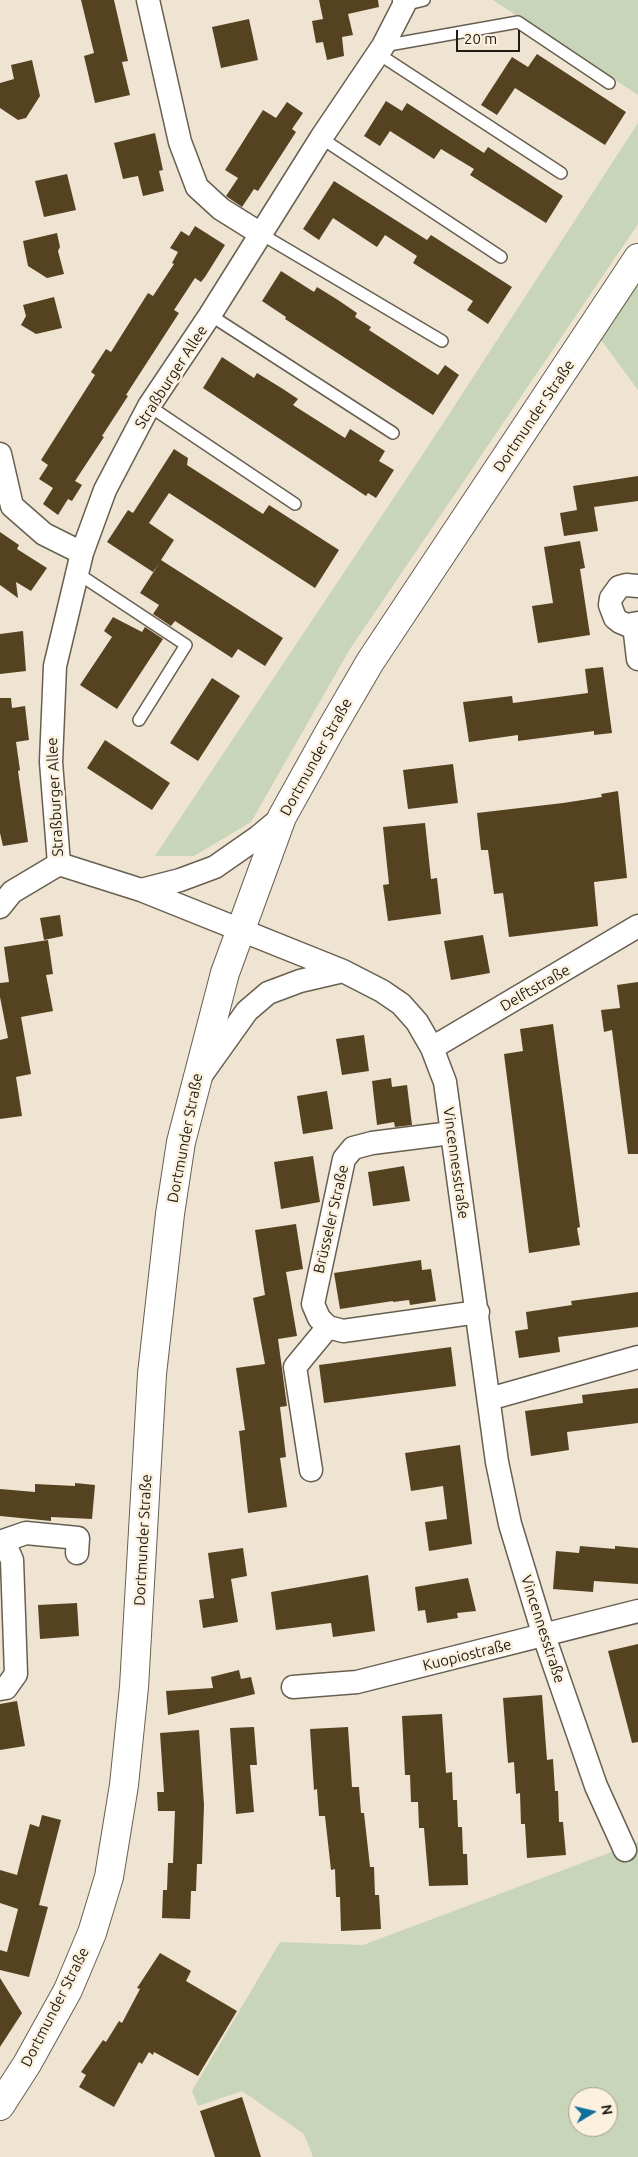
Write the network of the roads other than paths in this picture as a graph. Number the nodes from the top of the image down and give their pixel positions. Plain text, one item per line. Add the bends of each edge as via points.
1 (148, 0) edge
2 (411, 2) edge
3 (380, 50) junction
4 (609, 83) dead end
5 (322, 138) junction
6 (561, 173) dead end
7 (260, 234) junction
8 (501, 257) dead end
9 (638, 258) edge
10 (210, 315) junction
11 (442, 341) dead end
12 (149, 406) junction
13 (392, 434) dead end
14 (0, 454) edge
15 (295, 504) dead end
16 (80, 563) junction
17 (638, 586) edge
18 (636, 624) edge
19 (638, 659) edge
20 (138, 720) dead end
21 (282, 817) junction
22 (59, 864) junction
23 (140, 890) junction
24 (0, 907) edge
25 (638, 926) edge
26 (240, 930) junction
27 (343, 971) junction
28 (432, 1048) junction
29 (194, 1084) junction
30 (451, 1133) junction
31 (478, 1312) junction
32 (328, 1327) junction
33 (638, 1357) edge
34 (489, 1399) junction
35 (311, 1470) dead end
36 (2, 1542) edge
37 (77, 1554) dead end
38 (638, 1611) edge
39 (544, 1636) junction
40 (293, 1687) dead end
41 (3, 1689) edge
42 (625, 1850) dead end
43 (0, 2106) edge

1 - 7 street via 180,142 197,188
2 - 3 street, Straßburger Allee
3 - 4 lane via 518,22
3 - 5 street, Straßburger Allee
3 - 6 lane
5 - 7 street, Straßburger Allee
5 - 8 lane
7 - 10 street, Straßburger Allee
7 - 11 lane
9 - 21 main road, Dortmunder Straße via 370,662
10 - 12 street, Straßburger Allee
10 - 13 lane
12 - 15 lane
12 - 16 street, Straßburger Allee via 105,490
14 - 16 street via 12,506
16 - 20 lane via 186,645
16 - 22 street, Straßburger Allee via 55,666 51,762
17 - 18 street via 619,587 610,605 620,622
18 - 19 street
21 - 23 street via 215,867
21 - 26 main road, Dortmunder Straße
22 - 23 street, Vincennesstraße
22 - 24 street via 12,892
23 - 26 street, Vincennesstraße
25 - 28 street, Delftstraße
26 - 27 street, Vincennesstraße
26 - 29 main road, Dortmunder Straße
27 - 28 street, Vincennesstraße via 401,1004 417,1022
27 - 29 street via 300,981 268,993 247,1011
28 - 30 street, Vincennesstraße via 445,1082
29 - 43 main road, Dortmunder Straße via 181,1142 152,1374 134,1687 122,1804 109,1877 92,1933 68,1990
30 - 31 street, Vincennesstraße
30 - 32 street, Brüsseler Straße via 372,1143 353,1148 344,1159 313,1304 319,1318
31 - 32 street via 343,1331
31 - 34 street, Vincennesstraße
32 - 35 street via 295,1367
33 - 34 street
34 - 39 street, Vincennesstraße via 497,1462 510,1524
36 - 37 street via 26,1533 78,1538
36 - 41 street via 12,1560 16,1674
38 - 39 street, Kuopiostraße
39 - 40 street, Kuopiostraße via 357,1682
39 - 42 street, Vincennesstraße via 596,1786

